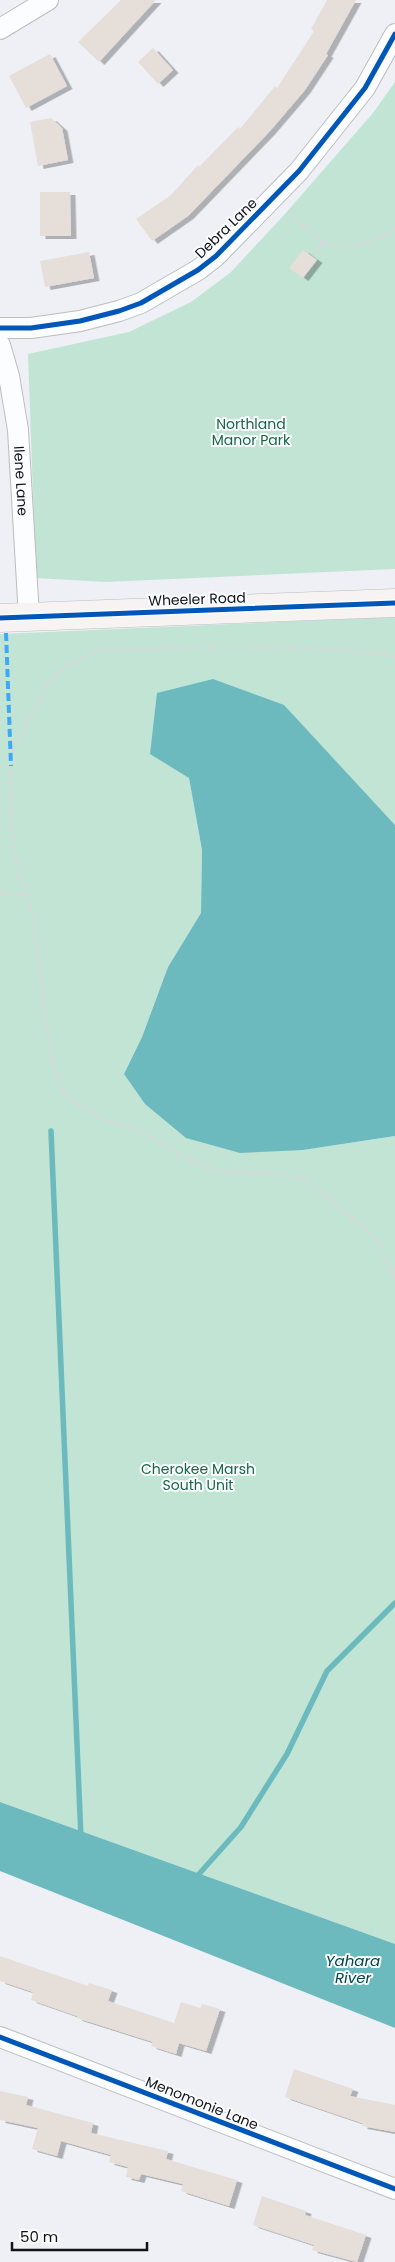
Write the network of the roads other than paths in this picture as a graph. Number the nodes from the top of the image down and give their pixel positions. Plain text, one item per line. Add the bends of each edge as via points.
1 (48, 0) edge
2 (0, 29) edge
3 (395, 34) edge
4 (0, 328) edge
5 (0, 345) edge
6 (395, 602) edge
7 (29, 617) junction
8 (0, 618) edge
9 (0, 2037) edge
10 (395, 2189) edge

1 - 2 street
3 - 4 street, Debra Lane via 365,88 299,171 216,256 198,270 120,310 80,321 31,328
5 - 7 street, Ilene Lane via 18,430
6 - 7 street, Wheeler Road
7 - 8 street, Wheeler Road
9 - 10 street, Menomonie Lane

